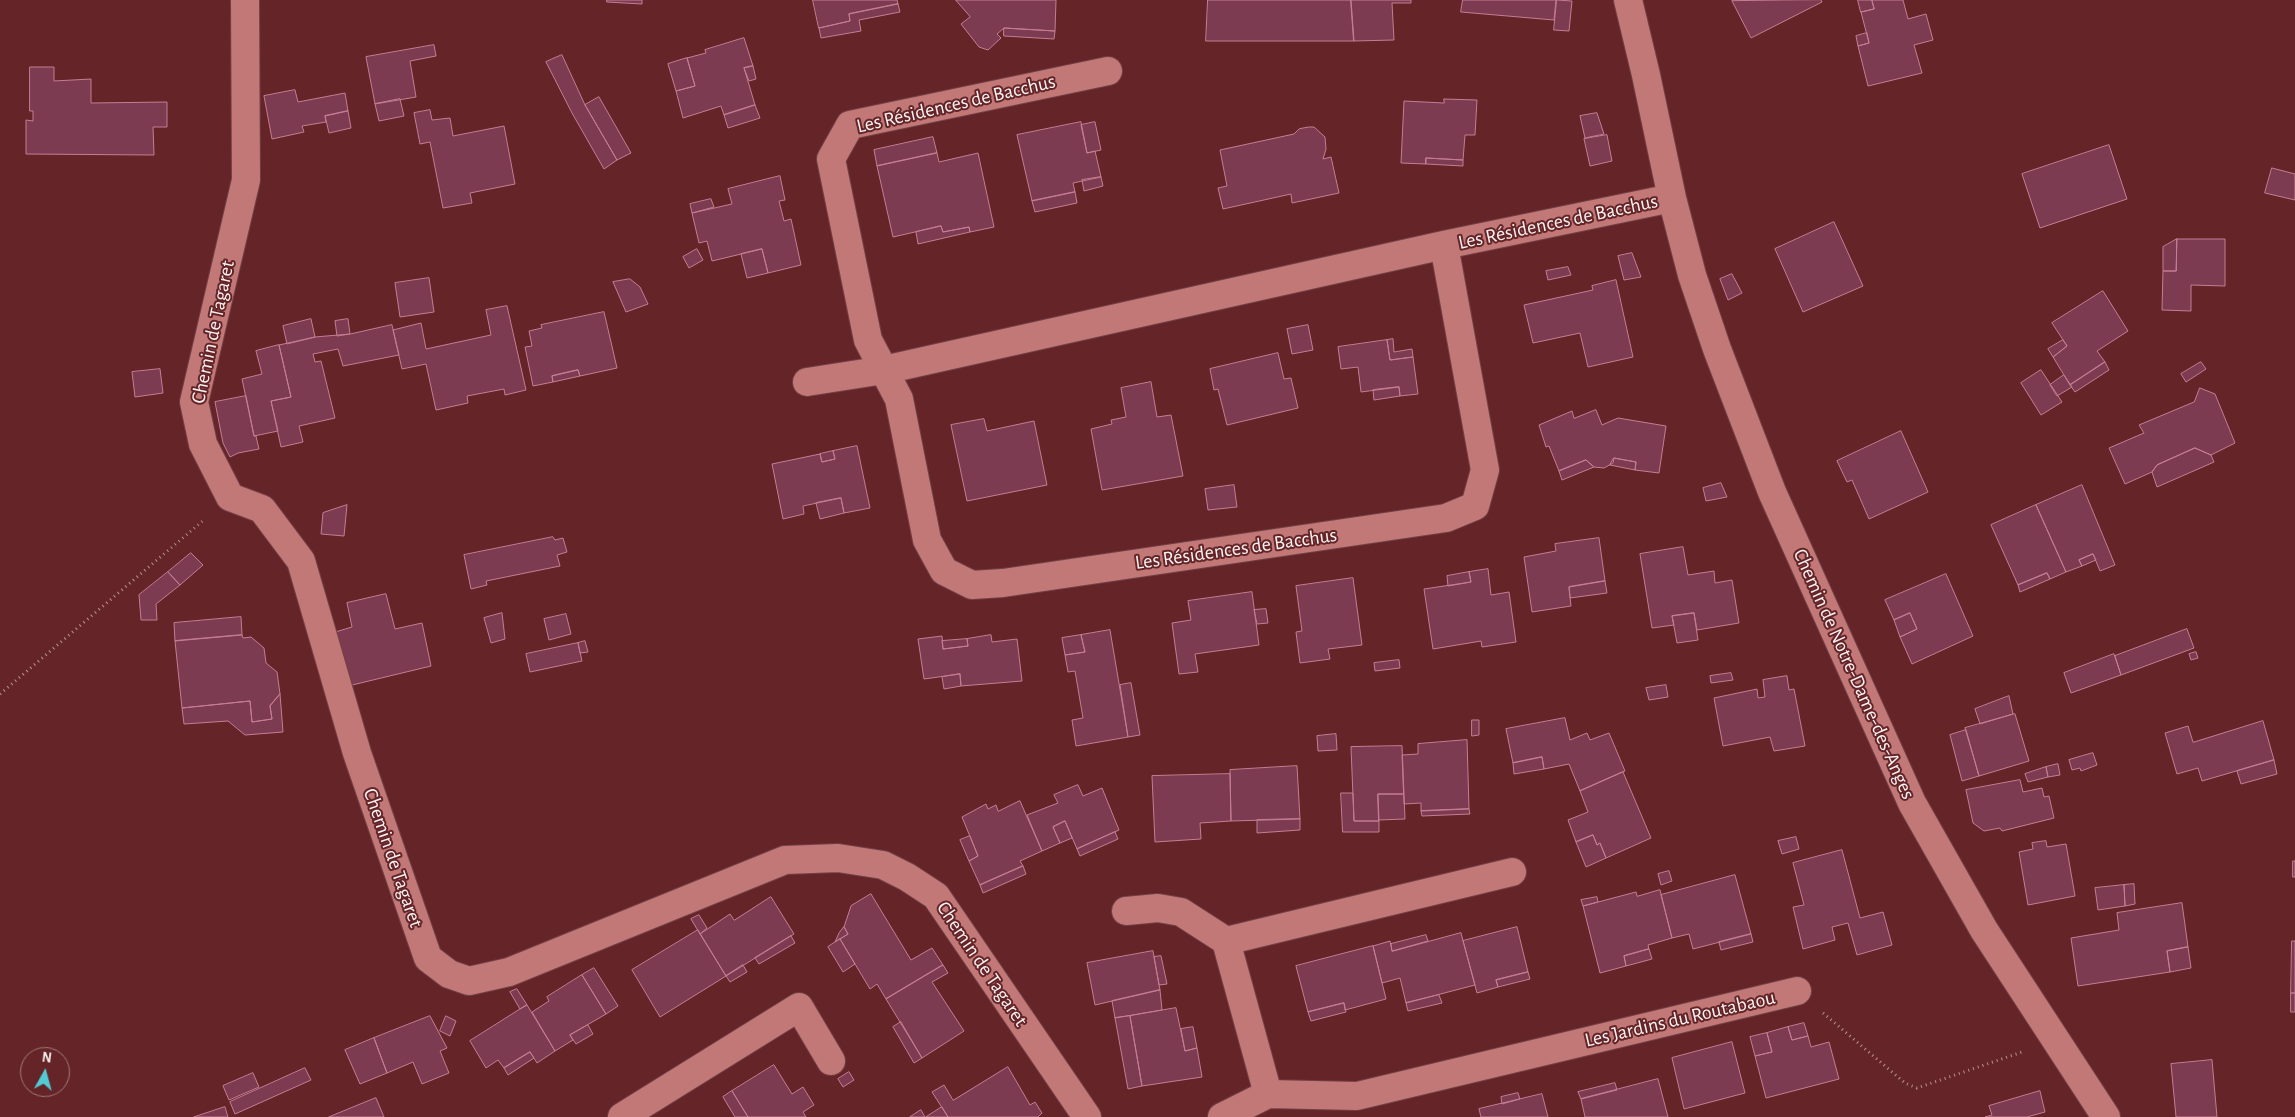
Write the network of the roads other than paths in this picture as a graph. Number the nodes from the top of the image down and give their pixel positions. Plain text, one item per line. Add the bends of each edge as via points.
1 (245, 0) edge
2 (1628, 0) edge
3 (1108, 71) dead end
4 (1672, 198) junction
5 (1444, 245) junction
6 (884, 370) junction
7 (807, 382) dead end
8 (1512, 872) dead end
9 (1126, 911) dead end
10 (1226, 940) junction
11 (1797, 991) road end
12 (831, 1061) dead end
13 (1268, 1094) junction
14 (638, 1113) edge
15 (1087, 1117) edge
16 (1222, 1117) edge
17 (2106, 1117) edge

1 - 15 street, Chemin de Tagaret via 246,180 194,402 203,444 230,497 262,509 301,561 357,753 428,958 449,974 470,981 509,972 784,860 838,858 883,865 936,896
2 - 4 street, Chemin de Notre-Dame-des-Anges
3 - 6 street, Les Résidences de Bacchus via 850,125 831,159 868,340
4 - 5 street, Les Résidences de Bacchus
4 - 17 street, Chemin de Notre-Dame-des-Anges via 1698,294 1769,483 1912,803 1984,930
5 - 6 street, Les Résidences de Bacchus
5 - 6 street, Les Résidences de Bacchus via 1485,470 1474,506 1446,518 972,585 944,572 927,540 899,399
6 - 7 street, Les Résidences de Bacchus
8 - 10 street
9 - 10 street via 1158,908 1181,912
10 - 13 street
11 - 13 street, Les Jardins du Routabaou via 1357,1096
12 - 14 street via 799,1007
13 - 16 street, Les Jardins du Routabaou

